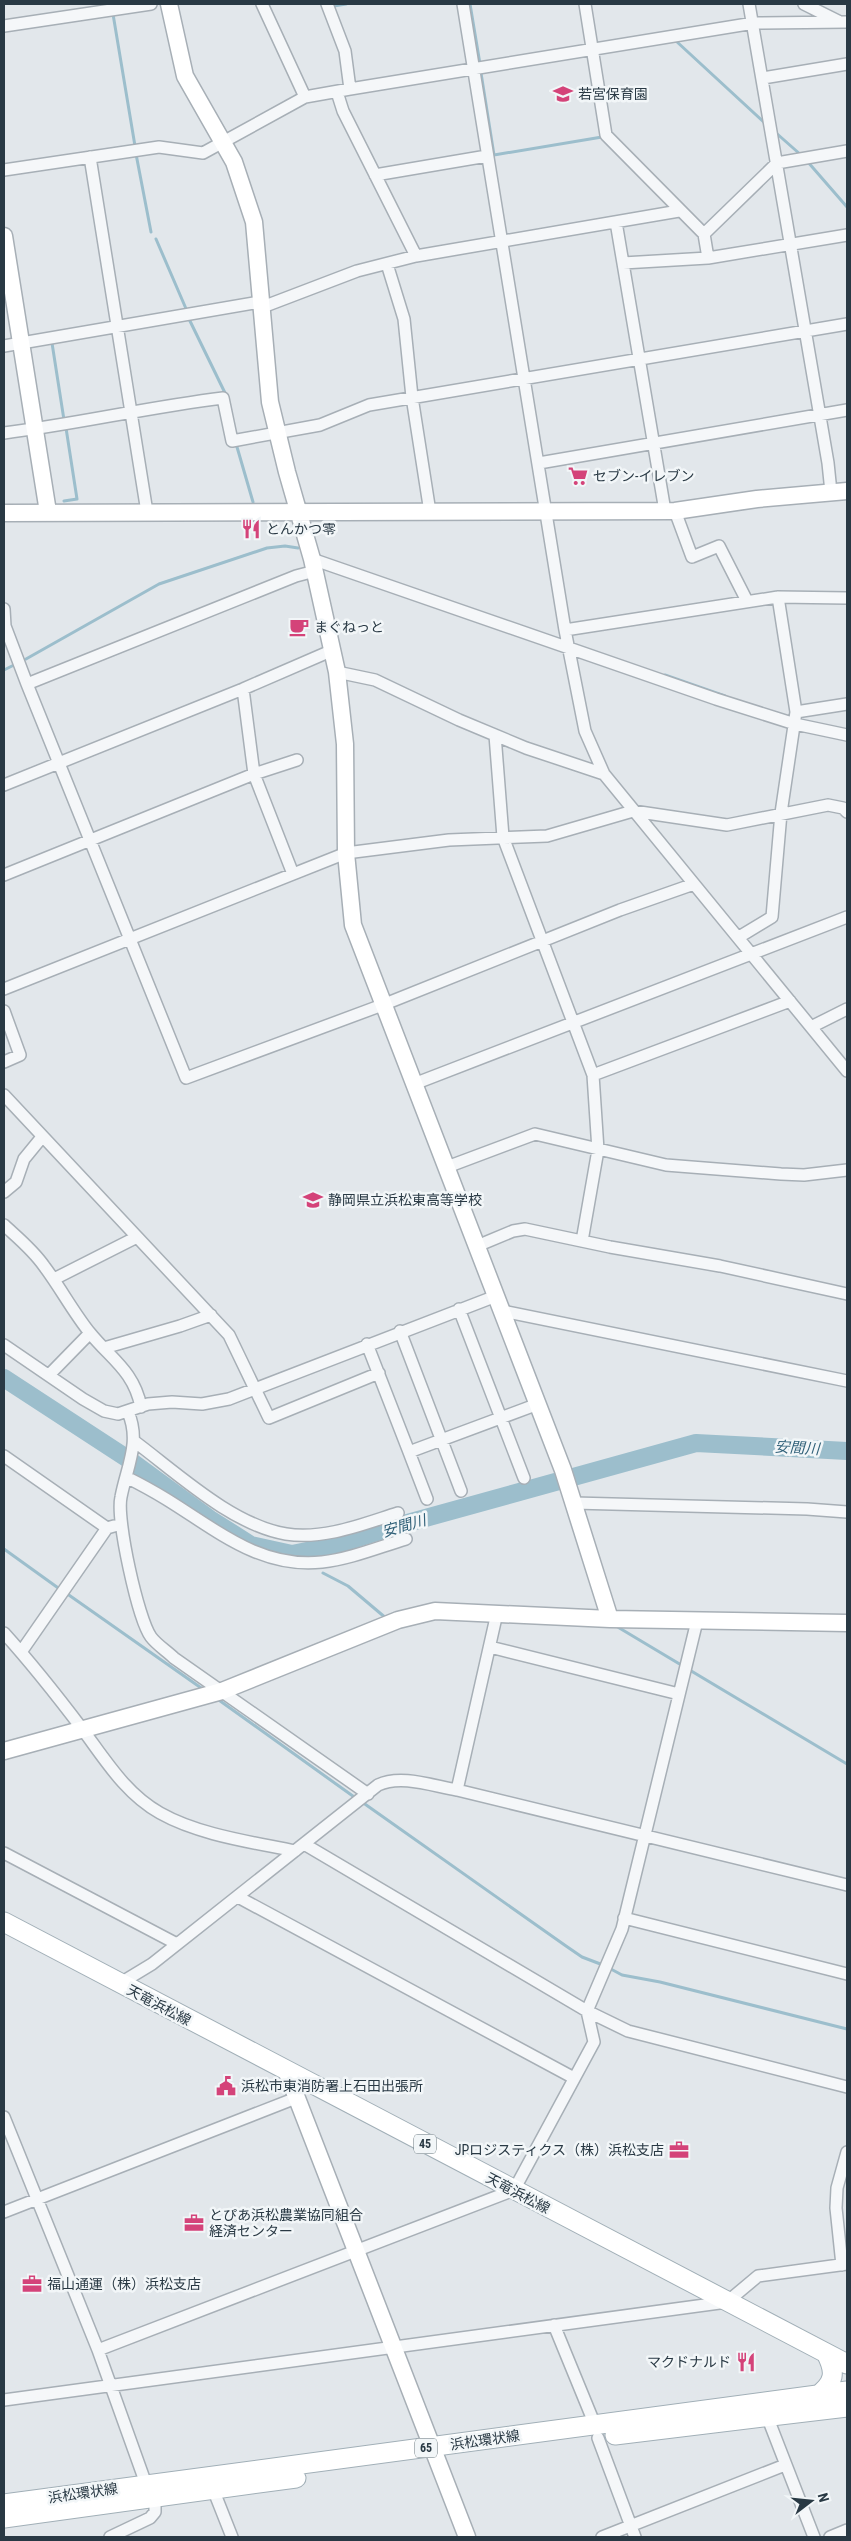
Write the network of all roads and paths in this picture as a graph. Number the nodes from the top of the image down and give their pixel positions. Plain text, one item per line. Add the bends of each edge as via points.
1 (150, 4) edge
2 (169, 4) edge
3 (262, 4) edge
4 (326, 4) edge
5 (463, 4) edge
6 (585, 4) edge
7 (750, 4) edge
8 (804, 4) edge
9 (754, 22) junction
10 (844, 22) edge
11 (4, 26) edge
12 (592, 50) junction
13 (847, 64) edge
14 (474, 70) junction
15 (763, 78) junction
16 (350, 89) junction
17 (337, 92) junction
18 (305, 97) junction
19 (223, 140) junction
20 (847, 151) edge
21 (487, 156) junction
22 (90, 157) junction
23 (777, 163) junction
24 (4, 170) edge
25 (375, 175) junction
26 (679, 211) junction
27 (616, 222) junction
28 (704, 234) junction
29 (847, 235) edge
30 (4, 236) edge
31 (502, 241) junction
32 (789, 245) junction
33 (416, 256) junction
34 (708, 258) junction
35 (623, 263) junction
36 (387, 264) junction
37 (260, 305) junction
38 (847, 324) edge
39 (117, 327) junction
40 (804, 331) junction
41 (21, 342) junction
42 (4, 346) edge
43 (639, 359) junction
44 (525, 378) junction
45 (412, 397) junction
46 (847, 410) edge
47 (130, 413) junction
48 (818, 416) junction
49 (36, 429) junction
50 (4, 433) edge
51 (278, 434) junction
52 (653, 442) junction
53 (540, 463) junction
54 (847, 491) edge
55 (831, 492) junction
56 (670, 511) junction
57 (48, 512) junction
58 (147, 512) junction
59 (430, 512) junction
60 (547, 512) junction
61 (4, 513) edge
62 (299, 513) junction
63 (314, 565) junction
64 (778, 596) junction
65 (847, 598) edge
66 (747, 601) junction
67 (4, 609) edge
68 (4, 626) edge
69 (565, 630) junction
70 (569, 648) junction
71 (332, 650) junction
72 (337, 672) junction
73 (27, 684) junction
74 (243, 689) junction
75 (847, 704) edge
76 (796, 712) junction
77 (795, 724) junction
78 (495, 735) junction
79 (847, 735) edge
80 (297, 760) dead end
81 (58, 762) junction
82 (254, 774) junction
83 (604, 774) junction
84 (4, 785) edge
85 (633, 811) junction
86 (847, 812) edge
87 (781, 813) junction
88 (502, 837) junction
89 (90, 841) junction
90 (346, 853) junction
91 (293, 874) junction
92 (4, 875) edge
93 (694, 884) junction
94 (847, 917) edge
95 (739, 937) junction
96 (130, 939) junction
97 (542, 943) junction
98 (752, 955) junction
99 (4, 989) edge
100 (790, 1001) junction
101 (385, 1004) junction
102 (847, 1009) edge
103 (4, 1011) edge
104 (573, 1023) junction
105 (811, 1027) junction
106 (4, 1062) edge
107 (847, 1071) edge
108 (593, 1075) junction
109 (414, 1084) junction
110 (4, 1094) edge
111 (42, 1137) junction
112 (598, 1150) junction
113 (447, 1167) junction
114 (847, 1170) edge
115 (4, 1192) edge
116 (4, 1225) edge
117 (137, 1237) junction
118 (582, 1241) junction
119 (477, 1246) junction
120 (54, 1279) junction
121 (847, 1294) edge
122 (499, 1304) junction
123 (459, 1309) junction
124 (210, 1315) junction
125 (400, 1331) junction
126 (90, 1333) junction
127 (368, 1344) junction
128 (4, 1345) edge
129 (104, 1348) junction
130 (379, 1373) junction
131 (49, 1375) junction
132 (847, 1381) edge
133 (256, 1388) junction
134 (538, 1404) junction
135 (141, 1407) junction
136 (128, 1412) junction
137 (500, 1418) junction
138 (441, 1440) junction
139 (134, 1441) junction
140 (409, 1452) junction
141 (4, 1456) edge
142 (126, 1476) junction
143 (524, 1478) dead end
144 (461, 1491) dead end
145 (571, 1498) junction
146 (427, 1499) dead end
147 (847, 1512) edge
148 (398, 1513) dead end
149 (121, 1525) junction
150 (107, 1528) junction
151 (406, 1539) dead end
152 (497, 1613) junction
153 (610, 1619) junction
154 (698, 1621) junction
155 (847, 1623) edge
156 (4, 1633) edge
157 (490, 1647) junction
158 (21, 1652) junction
159 (214, 1693) junction
160 (679, 1694) junction
161 (83, 1730) junction
162 (4, 1751) edge
163 (457, 1790) junction
164 (366, 1795) junction
165 (645, 1834) junction
166 (300, 1847) junction
167 (4, 1853) edge
168 (847, 1885) edge
169 (238, 1897) junction
170 (624, 1918) junction
171 (4, 1922) edge
172 (177, 1944) junction
173 (847, 1974) edge
174 (119, 1984) junction
175 (587, 2011) junction
176 (286, 2070) junction
177 (574, 2078) junction
178 (847, 2087) edge
179 (296, 2098) junction
180 (4, 2117) edge
181 (847, 2152) edge
182 (514, 2190) junction
183 (37, 2199) junction
184 (4, 2212) edge
185 (357, 2252) junction
186 (845, 2265) edge
187 (728, 2302) junction
188 (554, 2325) junction
189 (394, 2348) junction
190 (98, 2350) junction
191 (826, 2353) junction
192 (847, 2364) edge
193 (110, 2386) junction
194 (847, 2392) edge
195 (816, 2396) junction
196 (4, 2400) edge
197 (847, 2407) edge
198 (767, 2416) junction
199 (596, 2431) junction
200 (434, 2453) junction
201 (785, 2465) junction
202 (213, 2489) junction
203 (151, 2491) junction
204 (4, 2504) edge
205 (4, 2518) edge
206 (631, 2526) junction
207 (847, 2530) edge
208 (110, 2537) edge
209 (232, 2537) edge
210 (467, 2537) edge
211 (602, 2537) edge
212 (636, 2537) edge
213 (814, 2537) edge
214 (830, 2537) edge

1 - 11 street
2 - 19 street via 186,76
3 - 18 street
4 - 16 street via 345,51
5 - 14 street
6 - 12 street
7 - 9 street
8 - 10 street
9 - 10 street
9 - 12 street
9 - 15 street
12 - 14 street
12 - 26 street via 606,135
13 - 15 street
14 - 16 street
14 - 21 street
15 - 23 street
16 - 17 street
17 - 18 street
17 - 25 street
18 - 19 street
19 - 22 street via 203,153 160,148
19 - 37 street via 254,222
20 - 23 street
21 - 25 street
21 - 31 street
22 - 24 street
22 - 39 street
23 - 28 street
23 - 32 street
25 - 33 street
26 - 27 street
26 - 28 street
27 - 31 street
27 - 35 street
28 - 34 street
29 - 32 street
30 - 41 street
31 - 33 street
31 - 44 street
32 - 34 street
32 - 40 street
33 - 36 street
34 - 35 street
35 - 43 street
36 - 37 street via 350,273
36 - 45 street via 404,318
37 - 39 street
37 - 51 street via 269,363 270,402
38 - 40 street
39 - 41 street
39 - 47 street
40 - 43 street
40 - 48 street
41 - 42 street
41 - 49 street
43 - 44 street
43 - 52 street
44 - 45 street
44 - 53 street
45 - 51 street via 369,404 320,425
45 - 59 street
46 - 48 street
47 - 49 street
47 - 51 street via 223,398 232,442
47 - 58 street
48 - 52 street
48 - 55 street
49 - 50 street
49 - 57 street
51 - 62 street
52 - 53 street
52 - 56 street
53 - 60 street
54 - 55 street
55 - 56 street
56 - 60 street
56 - 66 street via 692,557 719,546
57 - 58 street
57 - 61 street
58 - 62 street
59 - 60 street
59 - 62 street
60 - 69 street
62 - 63 street
63 - 70 street
63 - 71 street
63 - 73 street via 296,576
64 - 65 street
64 - 66 street
64 - 76 street
66 - 69 street
67 - 68 street
68 - 73 street
69 - 70 street
70 - 77 street
70 - 83 street via 585,731
71 - 72 street
71 - 74 street
72 - 78 street via 376,680
72 - 90 street via 345,744
73 - 81 street
74 - 81 street
74 - 82 street
75 - 76 street
76 - 77 street
77 - 79 street
77 - 87 street
78 - 83 street
78 - 88 street
80 - 82 street
81 - 84 street
81 - 89 street
82 - 89 street
82 - 91 street
83 - 85 street
85 - 87 street via 727,825
85 - 88 street via 546,836
85 - 93 street
86 - 87 street via 828,805
87 - 95 street via 772,917
88 - 90 street
88 - 97 street
89 - 92 street
89 - 96 street
90 - 91 street
90 - 101 street via 353,925
91 - 96 street
93 - 95 street
93 - 97 street via 620,910
94 - 98 street
95 - 98 street
96 - 99 street
96 - 101 street via 186,1078
97 - 101 street
97 - 104 street
98 - 100 street
98 - 104 street
100 - 105 street
100 - 108 street
101 - 109 street
102 - 105 street
103 - 106 street via 20,1055
104 - 108 street
104 - 109 street
105 - 107 street
108 - 112 street
109 - 113 street
110 - 111 street
111 - 115 street via 24,1159 16,1182
111 - 117 street
112 - 113 street via 535,1134
112 - 114 street via 666,1165 781,1174
112 - 118 street
113 - 119 street
116 - 120 street via 29,1247
117 - 120 street
117 - 124 street
118 - 119 street via 525,1229
118 - 121 street via 720,1266
119 - 122 street
120 - 126 street
122 - 123 street
122 - 132 street
122 - 134 street
123 - 125 street
123 - 137 street
124 - 129 street
124 - 133 street via 230,1335
125 - 127 street
125 - 138 street
126 - 129 street
126 - 131 street
127 - 130 street
127 - 133 street
128 - 131 street
129 - 135 street via 132,1380
130 - 133 street via 269,1418
130 - 140 street
131 - 136 street via 104,1411
133 - 135 street via 229,1399 202,1404 172,1402
134 - 137 street
134 - 145 street
135 - 136 street
136 - 139 street via 134,1426
137 - 138 street
137 - 143 street
138 - 140 street
138 - 144 street
139 - 142 street
139 - 148 street via 232,1512 271,1530 287,1534 318,1534
140 - 146 street
141 - 150 street
142 - 149 street via 120,1498
142 - 151 street via 225,1539 256,1554 294,1562 322,1562
145 - 147 street
145 - 153 street
149 - 150 street
149 - 159 street via 151,1637
150 - 158 street
152 - 153 street
152 - 157 street
152 - 159 street via 435,1610 391,1623
153 - 154 street
154 - 155 street
154 - 160 street
156 - 158 street
157 - 160 street
157 - 163 street
158 - 161 street
159 - 161 street
159 - 164 street
160 - 165 street
161 - 162 street
161 - 166 street via 119,1780 161,1814 220,1836
163 - 164 street via 402,1781 386,1782
163 - 165 street
164 - 166 street
165 - 168 street
165 - 170 street
166 - 169 street
166 - 175 street
167 - 172 street
169 - 172 street
169 - 177 street
170 - 173 street
170 - 175 street
171 - 174 main road, 天竜浜松線 / 45
172 - 174 street
174 - 176 main road, 天竜浜松線 / 45
175 - 177 street via 594,2042
175 - 178 street via 628,2031
176 - 179 street
176 - 182 main road, 天竜浜松線 / 45
177 - 182 street
179 - 183 street
179 - 185 street
180 - 183 street
181 - 186 street via 837,2188 836,2208
182 - 185 street
182 - 187 main road, 天竜浜松線 / 45
183 - 184 street
183 - 190 street
185 - 189 street
185 - 190 street
186 - 187 street via 758,2276
187 - 188 street
187 - 191 main road, 天竜浜松線 / 45
188 - 189 street
188 - 199 street
189 - 193 street
189 - 200 street
190 - 193 street
191 - 192 main road, 天竜浜松線 / 45
191 - 195 main road via 833,2375 827,2388
193 - 196 street
193 - 203 street
194 - 195 main road, 浜松環状線 / 65
195 - 199 main road, 浜松環状線 / 65
197 - 198 main road, 浜松環状線 / 65
198 - 199 main road, 浜松環状線 / 65
198 - 201 street
199 - 200 main road, 浜松環状線 / 65
199 - 206 street
200 - 202 main road, 浜松環状線 / 65
200 - 203 main road, 浜松環状線 / 65
200 - 210 street
201 - 206 street
201 - 213 street
202 - 203 main road, 浜松環状線 / 65
202 - 209 street
203 - 204 main road, 浜松環状線 / 65
203 - 205 main road, 浜松環状線 / 65
203 - 208 street via 155,2512 150,2518
206 - 211 street
206 - 212 street
207 - 214 street

